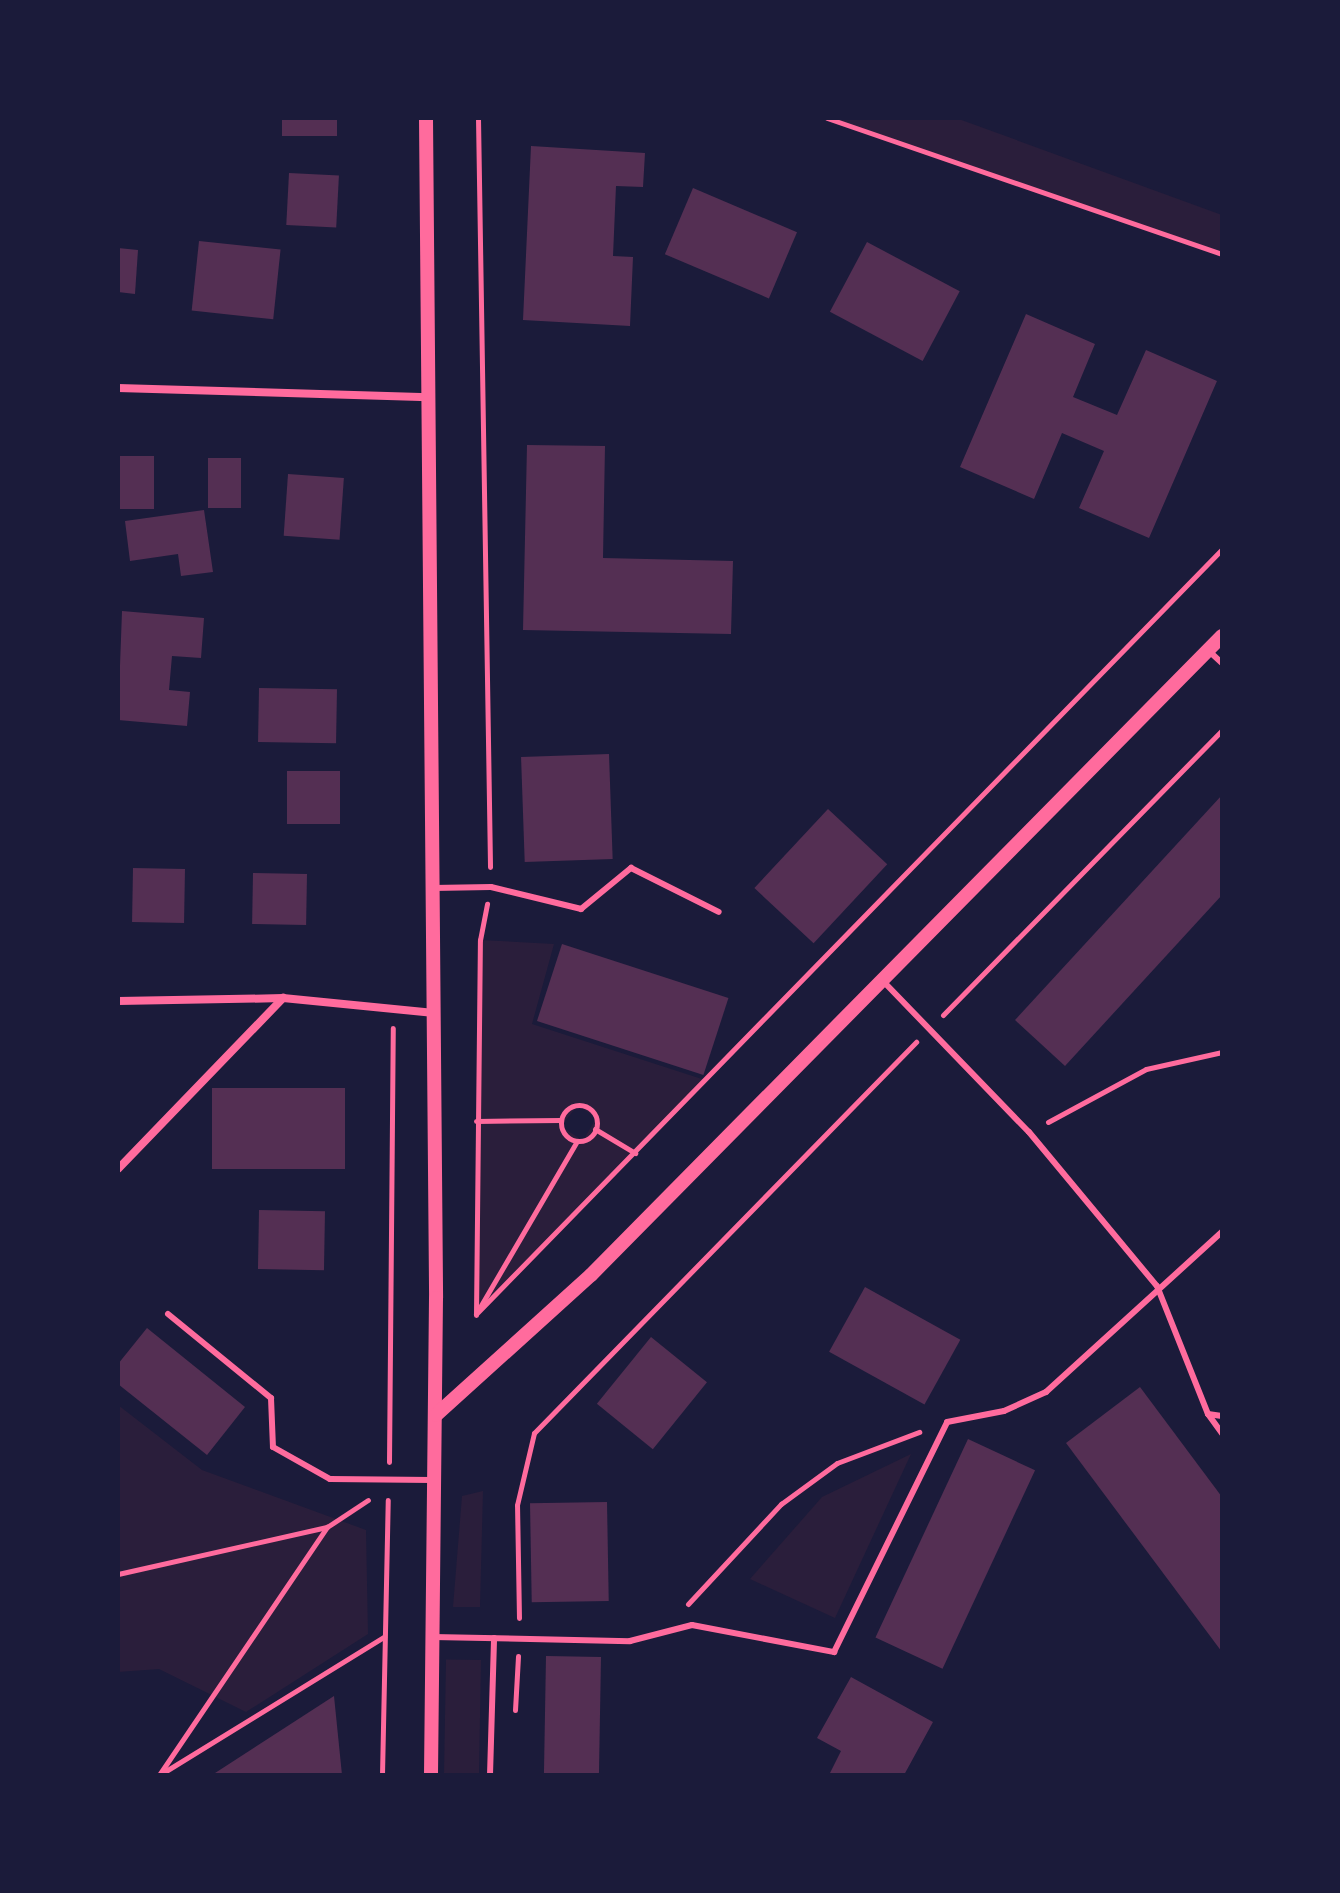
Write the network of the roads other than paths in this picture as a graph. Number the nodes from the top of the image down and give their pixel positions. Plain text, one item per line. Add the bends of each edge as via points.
1 (426, 118) edge
2 (118, 388) edge
3 (431, 397) junction
4 (1222, 636) edge
5 (1208, 649) junction
6 (1222, 663) edge
7 (433, 888) junction
8 (719, 912) dead end
9 (880, 977) junction
10 (283, 998) junction
11 (118, 1001) edge
12 (434, 1013) junction
13 (118, 1169) edge
14 (1222, 1232) edge
15 (1157, 1286) junction
16 (168, 1314) dead end
17 (1208, 1414) junction
18 (436, 1415) junction
19 (1222, 1416) edge
20 (1222, 1433) edge
21 (436, 1480) junction
22 (433, 1637) junction
23 (494, 1638) junction
24 (431, 1775) edge
25 (490, 1775) edge

1 - 3 street
2 - 3 street
3 - 7 street
4 - 5 street
5 - 6 lane
5 - 9 street
7 - 8 lane via 491,887 581,909 631,868
7 - 12 street
9 - 15 lane via 1029,1132
9 - 18 street via 591,1275
10 - 11 street
10 - 12 street
10 - 13 street
12 - 18 street
14 - 15 lane
15 - 17 lane
15 - 23 lane via 1046,1392 1004,1411 947,1422 834,1652 692,1625 630,1641
16 - 21 lane via 271,1398 273,1447 330,1479
17 - 19 lane
17 - 20 lane
18 - 21 street
21 - 22 street
22 - 23 lane
22 - 24 street
23 - 25 lane

